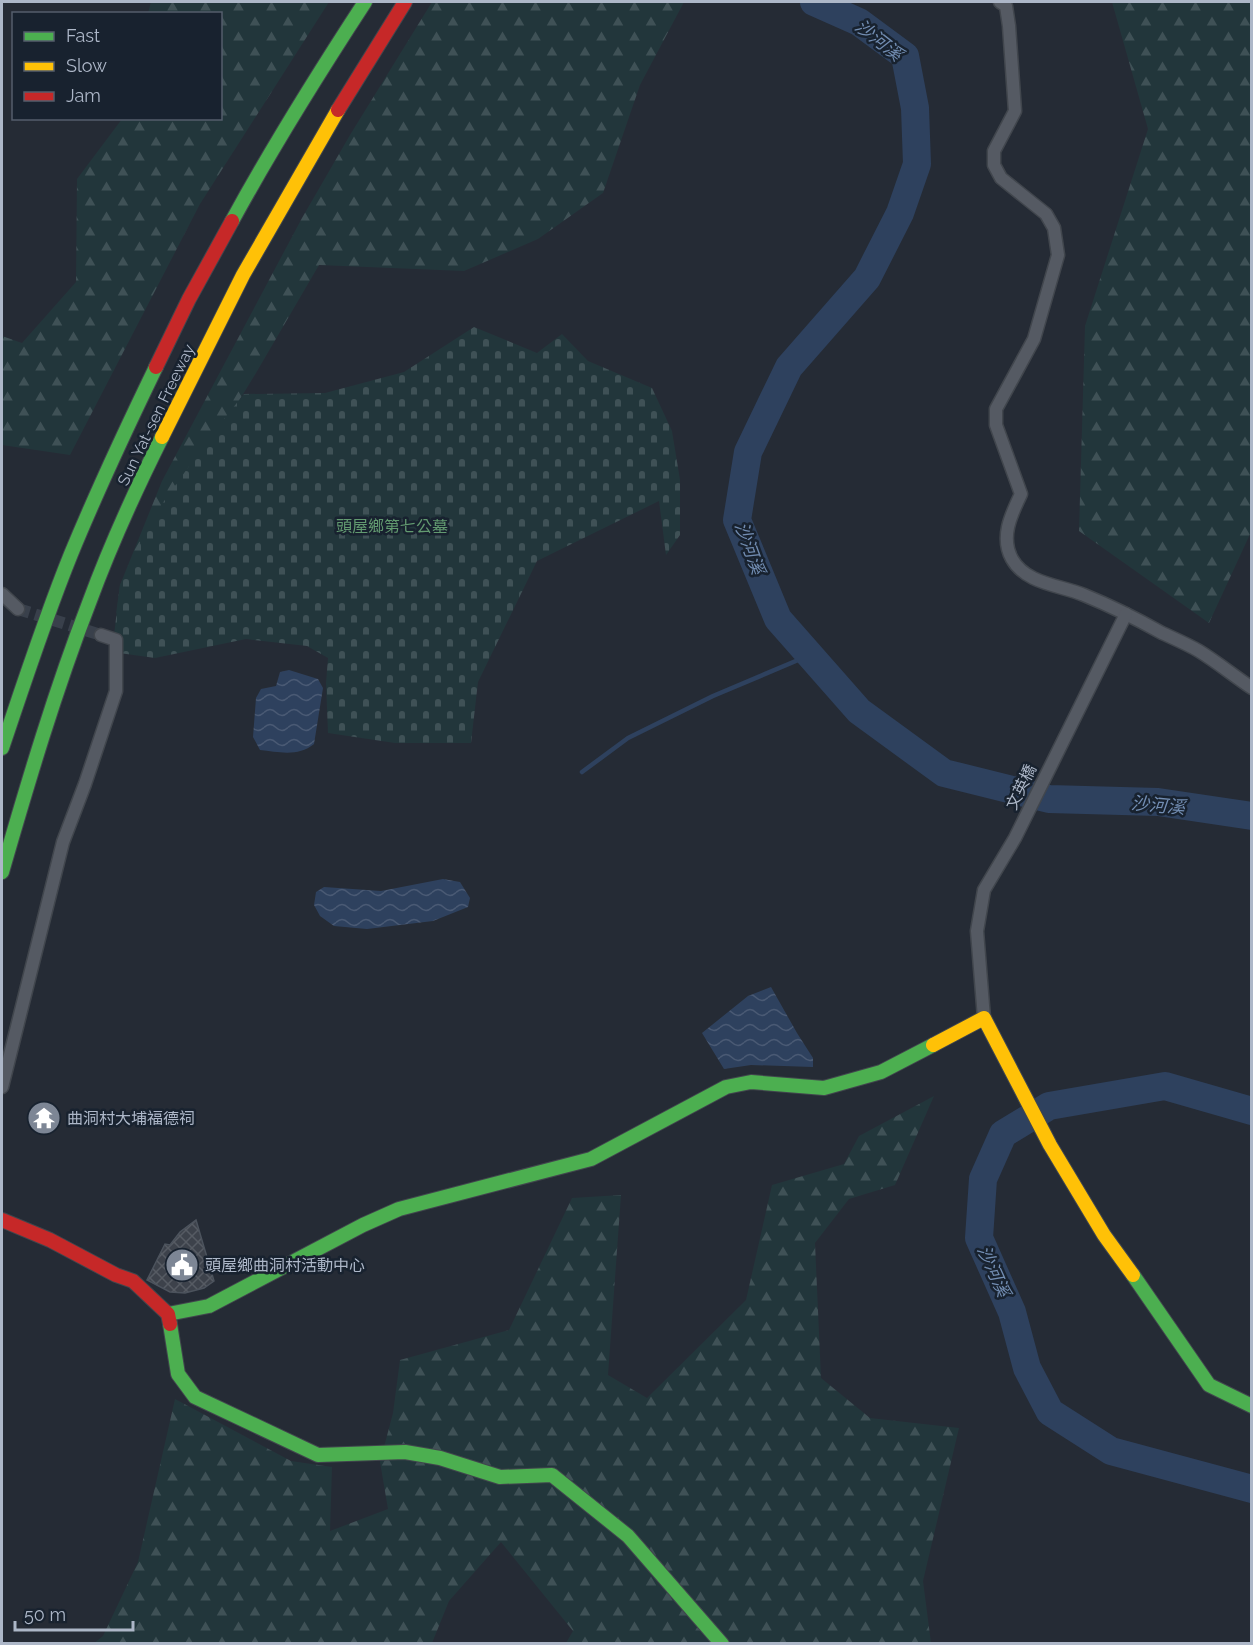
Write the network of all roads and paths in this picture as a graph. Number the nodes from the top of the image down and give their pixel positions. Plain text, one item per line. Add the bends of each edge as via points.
1 (365, 2) edge
2 (405, 2) edge
3 (1000, 2) edge
4 (2, 594) edge
5 (18, 609) tunnel mouth
6 (1126, 614) junction
7 (102, 635) tunnel mouth
8 (1251, 688) edge
9 (2, 748) edge
10 (2, 872) edge
11 (984, 1018) junction
12 (2, 1087) edge
13 (2, 1220) edge
14 (168, 1314) junction
15 (1251, 1406) edge
16 (722, 1644) edge

1 - 9 main road, Sun Yat-sen Freeway via 257,175 189,299 124,432 71,554
2 - 10 main road, Sun Yat-sen Freeway via 291,190 222,315 153,457 104,564 70,656
3 - 6 street via 1006,6 1009,26 1015,111 994,151 994,165 1001,178 1046,214 1054,228 1058,255 1034,339 996,409 996,425 1021,494 1009,520 1008,547 1021,571 1033,579 1082,594
4 - 5 street
6 - 8 street via 1200,652
6 - 11 street, 文英橋 via 1015,838 984,890 977,931
7 - 12 street via 116,639 116,691 63,842
11 - 14 main road via 881,1072 824,1088 751,1082 726,1087 591,1160 399,1209 209,1306
11 - 15 main road via 1050,1145 1104,1235 1209,1385
13 - 14 main road via 133,1281
14 - 16 main road via 178,1374 195,1396 318,1455 405,1452 440,1458 500,1477 552,1475 628,1536

